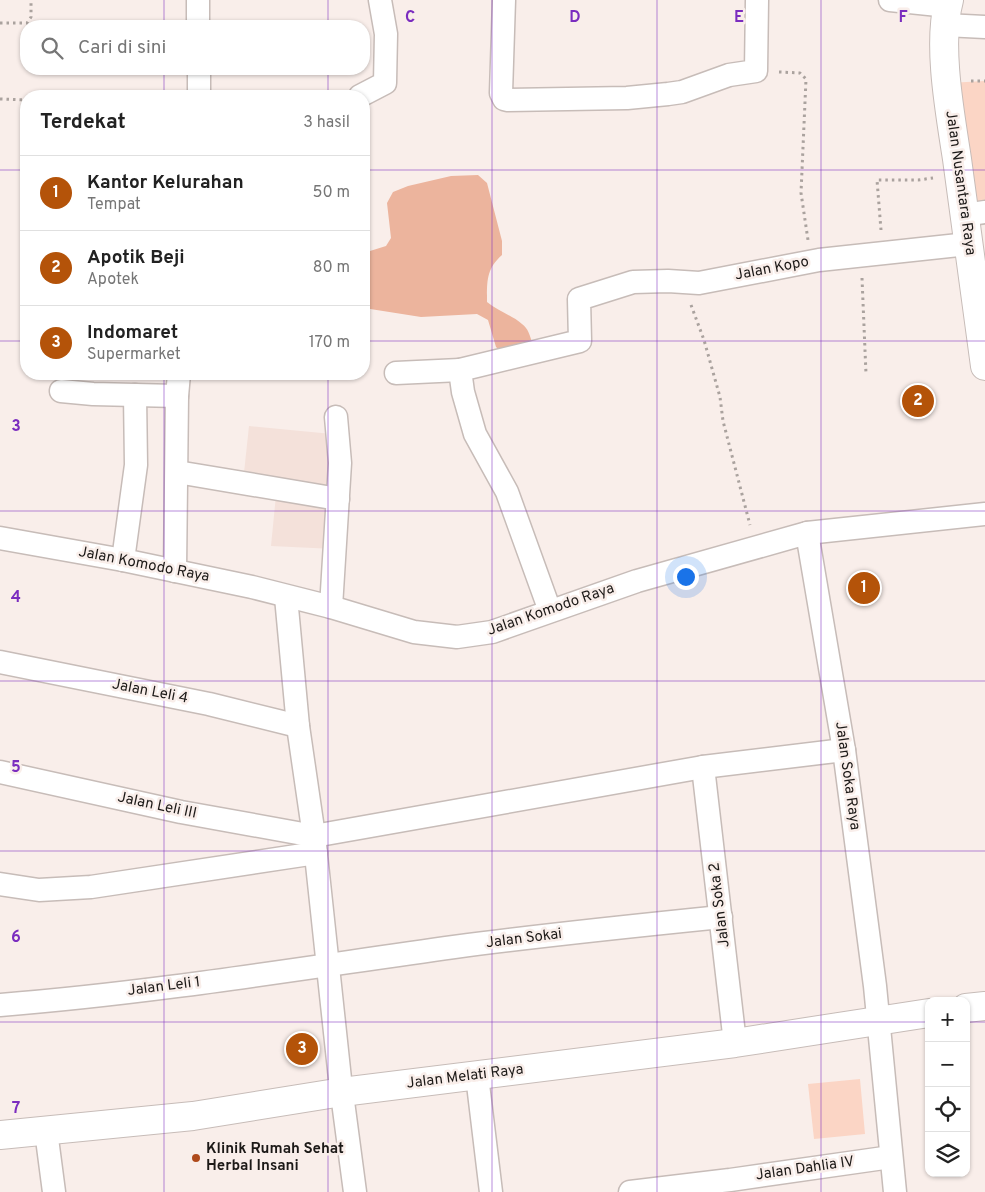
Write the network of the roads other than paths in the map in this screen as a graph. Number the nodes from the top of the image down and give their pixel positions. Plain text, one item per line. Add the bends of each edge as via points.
1 (198, 0) edge
2 (380, 0) edge
3 (504, 0) edge
4 (757, 0) edge
5 (890, 0) edge
6 (947, 10) edge
7 (198, 20) edge
8 (985, 27) edge
9 (199, 75) edge
10 (199, 90) edge
11 (370, 91) edge
12 (975, 214) edge
13 (968, 244) junction
14 (985, 366) edge
15 (460, 370) junction
16 (396, 373) dead end
17 (178, 380) edge
18 (61, 391) dead end
19 (135, 395) junction
20 (177, 396) junction
21 (336, 416) dead end
22 (177, 472) junction
23 (338, 499) junction
24 (985, 514) edge
25 (807, 533) junction
26 (0, 538) edge
27 (123, 560) junction
28 (175, 571) junction
29 (286, 597) junction
30 (331, 608) junction
31 (550, 611) junction
32 (0, 662) edge
33 (298, 726) junction
34 (844, 750) junction
35 (703, 766) junction
36 (0, 772) edge
37 (315, 845) junction
38 (0, 884) edge
39 (721, 917) junction
40 (328, 966) junction
41 (0, 1005) edge
42 (985, 1006) edge
43 (970, 1008) edge
44 (925, 1014) edge
45 (878, 1020) junction
46 (735, 1043) junction
47 (477, 1076) junction
48 (342, 1092) junction
49 (46, 1132) junction
50 (0, 1135) edge
51 (891, 1157) junction
52 (54, 1192) edge
53 (355, 1192) edge
54 (491, 1192) edge
55 (630, 1192) edge
56 (895, 1192) edge

1 - 7 street
2 - 11 street via 386,34 385,84
3 - 4 street via 501,93 504,99 627,98 668,94 729,75 756,71
5 - 6 street
6 - 8 street
6 - 12 street, Jalan Nusantara Raya via 945,55 959,175
9 - 10 street
12 - 13 street, Jalan Nusantara Raya
13 - 14 street, Jalan Nusantara Raya
13 - 15 street, Jalan Kopo via 811,262 699,282 633,282 579,300 580,341
15 - 16 street
15 - 31 street via 475,434 507,492
17 - 20 street
18 - 19 street
19 - 20 street
19 - 27 street via 136,465
20 - 22 street
21 - 23 street via 340,462
22 - 23 street
22 - 28 street
23 - 30 street
24 - 25 street, Jalan Komodo Raya
25 - 31 street, Jalan Komodo Raya via 637,581
25 - 34 street, Jalan Soka Raya
26 - 27 street, Jalan Komodo Raya
27 - 28 street, Jalan Komodo Raya
28 - 29 street, Jalan Komodo Raya
29 - 30 street, Jalan Komodo Raya
29 - 33 street
30 - 31 street, Jalan Komodo Raya via 414,632 457,637 492,632
32 - 33 street, Jalan Leli 4 via 209,704
33 - 37 street
34 - 35 street
34 - 45 street, Jalan Soka Raya
35 - 37 street
35 - 39 street, Jalan Soka 2
36 - 37 street, Jalan Leli III
37 - 38 street via 91,887 39,890
37 - 40 street
39 - 40 street, Jalan Sokai via 456,947
39 - 46 street, Jalan Soka 2
40 - 41 street, Jalan Leli 1
40 - 48 street
42 - 43 street
44 - 45 street, Jalan Melati Raya
45 - 46 street, Jalan Melati Raya
45 - 51 street, Jalan Soka Raya
46 - 47 street, Jalan Melati Raya
47 - 48 street, Jalan Melati Raya
47 - 54 street
48 - 49 street, Jalan Melati Raya via 193,1116
48 - 53 street
49 - 50 street, Jalan Melati Raya
49 - 52 street
51 - 55 street, Jalan Dahlia IV
51 - 56 street, Jalan Soka Raya

